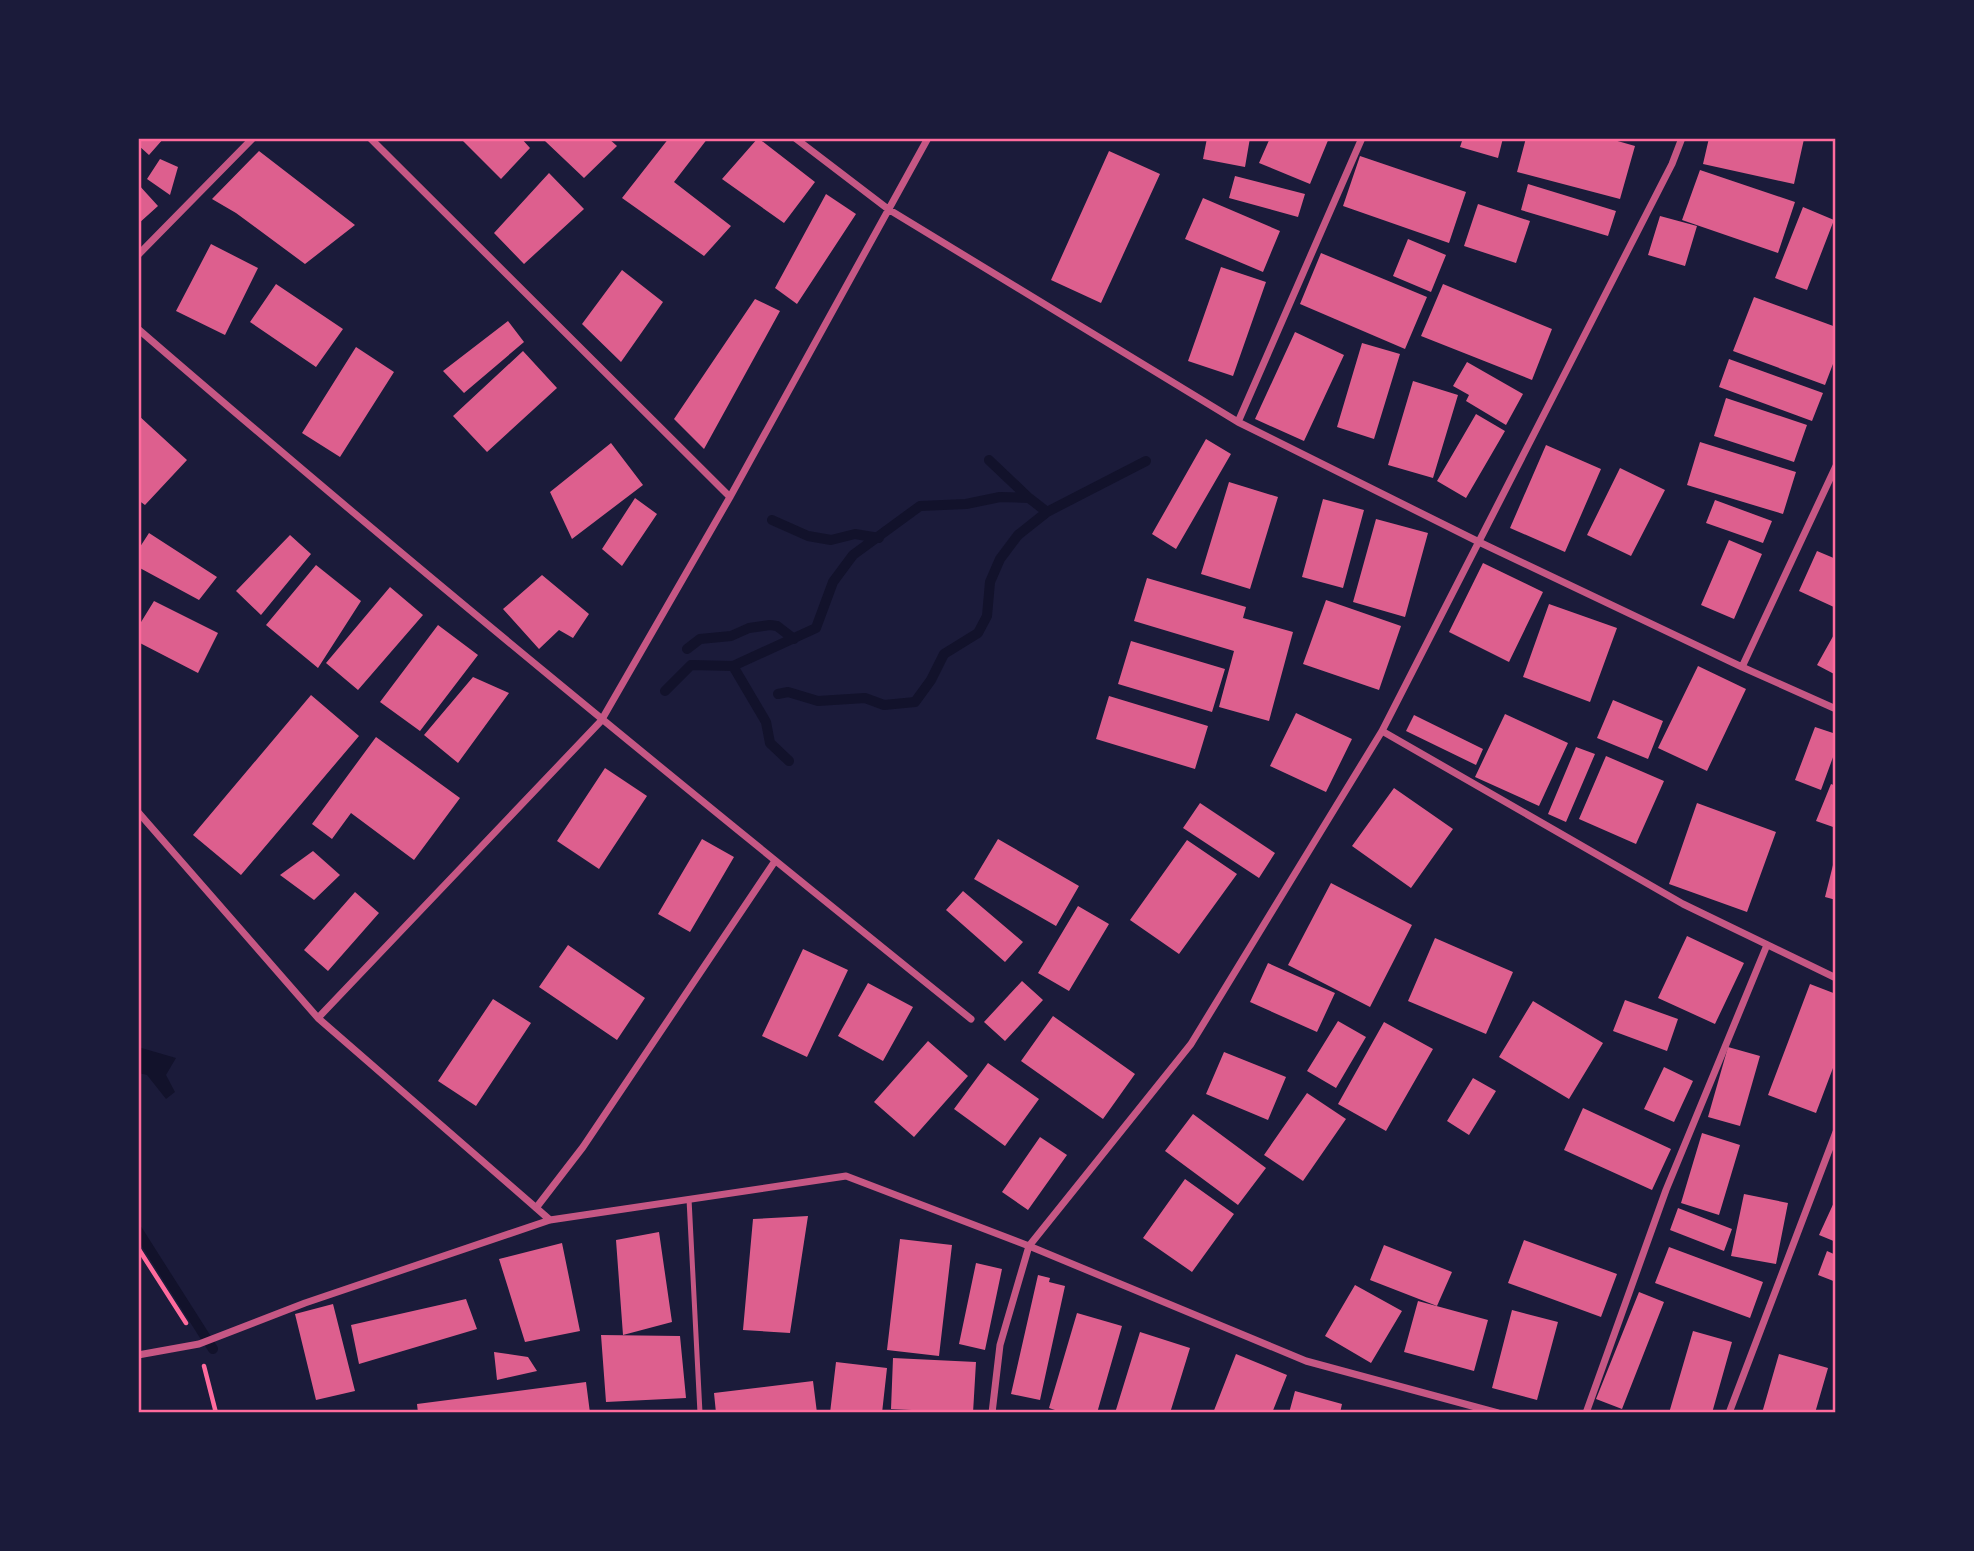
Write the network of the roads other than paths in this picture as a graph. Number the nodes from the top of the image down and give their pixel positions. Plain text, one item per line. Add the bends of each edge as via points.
1 (253, 138) edge
2 (370, 138) edge
3 (795, 138) edge
4 (928, 138) edge
5 (1362, 138) edge
6 (1682, 138) edge
7 (888, 209) junction
8 (138, 255) edge
9 (138, 329) edge
10 (1238, 422) junction
11 (1836, 466) edge
12 (730, 497) junction
13 (1479, 542) junction
14 (1742, 667) junction
15 (1836, 709) edge
16 (601, 721) junction
17 (1382, 731) junction
18 (138, 812) edge
19 (775, 861) junction
20 (1767, 945) junction
21 (1836, 978) edge
22 (318, 1018) junction
23 (971, 1019) dead end
24 (1836, 1132) edge
25 (689, 1199) junction
26 (536, 1208) junction
27 (550, 1220) junction
28 (1029, 1247) junction
29 (138, 1355) edge
30 (700, 1413) edge
31 (992, 1413) edge
32 (1498, 1413) edge
33 (1586, 1413) edge
34 (1729, 1413) edge

1 - 8 street
2 - 12 street
3 - 7 street
4 - 7 street
5 - 10 street
6 - 13 street
7 - 10 street
7 - 12 street
9 - 16 street
10 - 13 street
11 - 14 street
12 - 16 street
13 - 14 street
13 - 17 street
14 - 15 street
16 - 19 street
16 - 22 street
17 - 20 street via 1683,904
17 - 28 street via 1191,1044
18 - 22 street
19 - 23 street
19 - 26 street via 583,1147
20 - 21 street
20 - 33 street via 1666,1190
22 - 26 street
24 - 34 street
25 - 27 street
25 - 28 street via 846,1176
25 - 30 lane
26 - 27 street
27 - 29 street via 199,1344
28 - 31 street via 1000,1345
28 - 32 street via 1306,1361

